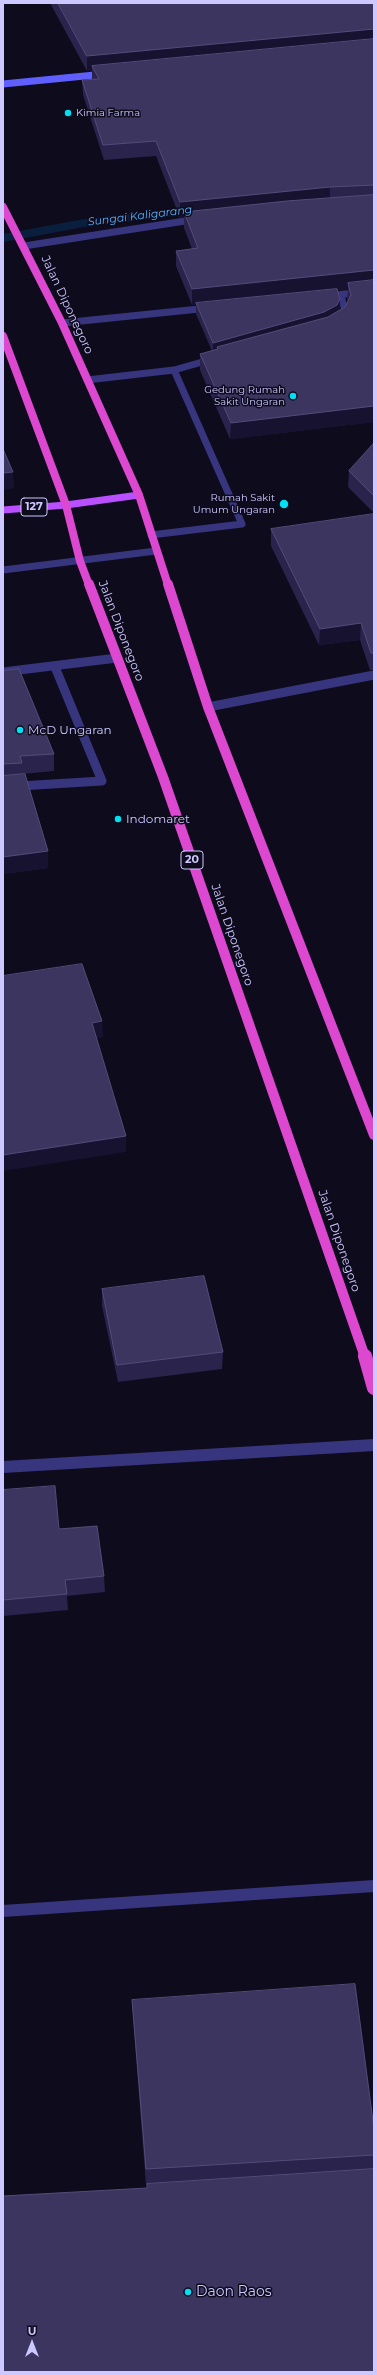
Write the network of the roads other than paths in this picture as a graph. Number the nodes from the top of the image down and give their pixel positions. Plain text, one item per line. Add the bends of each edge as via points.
1 (114, 73) edge
2 (3, 84) edge
3 (3, 207) edge
4 (206, 218) edge
5 (22, 243) junction
6 (374, 291) edge
7 (341, 295) junction
8 (318, 297) edge
9 (217, 307) edge
10 (62, 323) junction
11 (335, 323) edge
12 (3, 336) edge
13 (218, 357) edge
14 (174, 370) junction
15 (87, 380) junction
16 (139, 495) junction
17 (66, 505) junction
18 (3, 510) edge
19 (151, 535) junction
20 (156, 551) junction
21 (80, 560) junction
22 (3, 570) edge
23 (117, 658) junction
24 (56, 667) junction
25 (3, 672) edge
26 (374, 675) edge
27 (208, 707) junction
28 (3, 787) edge
29 (374, 1134) edge
30 (374, 1388) edge
31 (374, 1445) edge
32 (3, 1467) edge
33 (374, 1886) edge
34 (3, 1911) edge

1 - 2 main road
3 - 5 highway, Jalan Diponegoro
4 - 5 street
5 - 10 highway, Jalan Diponegoro
6 - 7 street
7 - 8 street
7 - 11 street via 345,311
9 - 10 street
10 - 15 highway, Jalan Diponegoro
12 - 17 highway, Jalan Diponegoro / 20
13 - 14 street
14 - 15 street
14 - 19 street via 242,524
15 - 16 highway, Jalan Diponegoro
16 - 17 main road
16 - 19 highway, Jalan Diponegoro
17 - 18 main road, 127
17 - 21 highway, Jalan Diponegoro / 20
19 - 20 highway, Jalan Diponegoro
20 - 21 street
20 - 27 highway, Jalan Diponegoro
21 - 22 street
21 - 23 highway, Jalan Diponegoro / 20
23 - 24 street
23 - 30 highway, Jalan Diponegoro / 20 via 163,777 358,1334
24 - 25 street
24 - 28 street via 102,781
26 - 27 street
27 - 29 highway, Jalan Diponegoro
31 - 32 street
33 - 34 street

